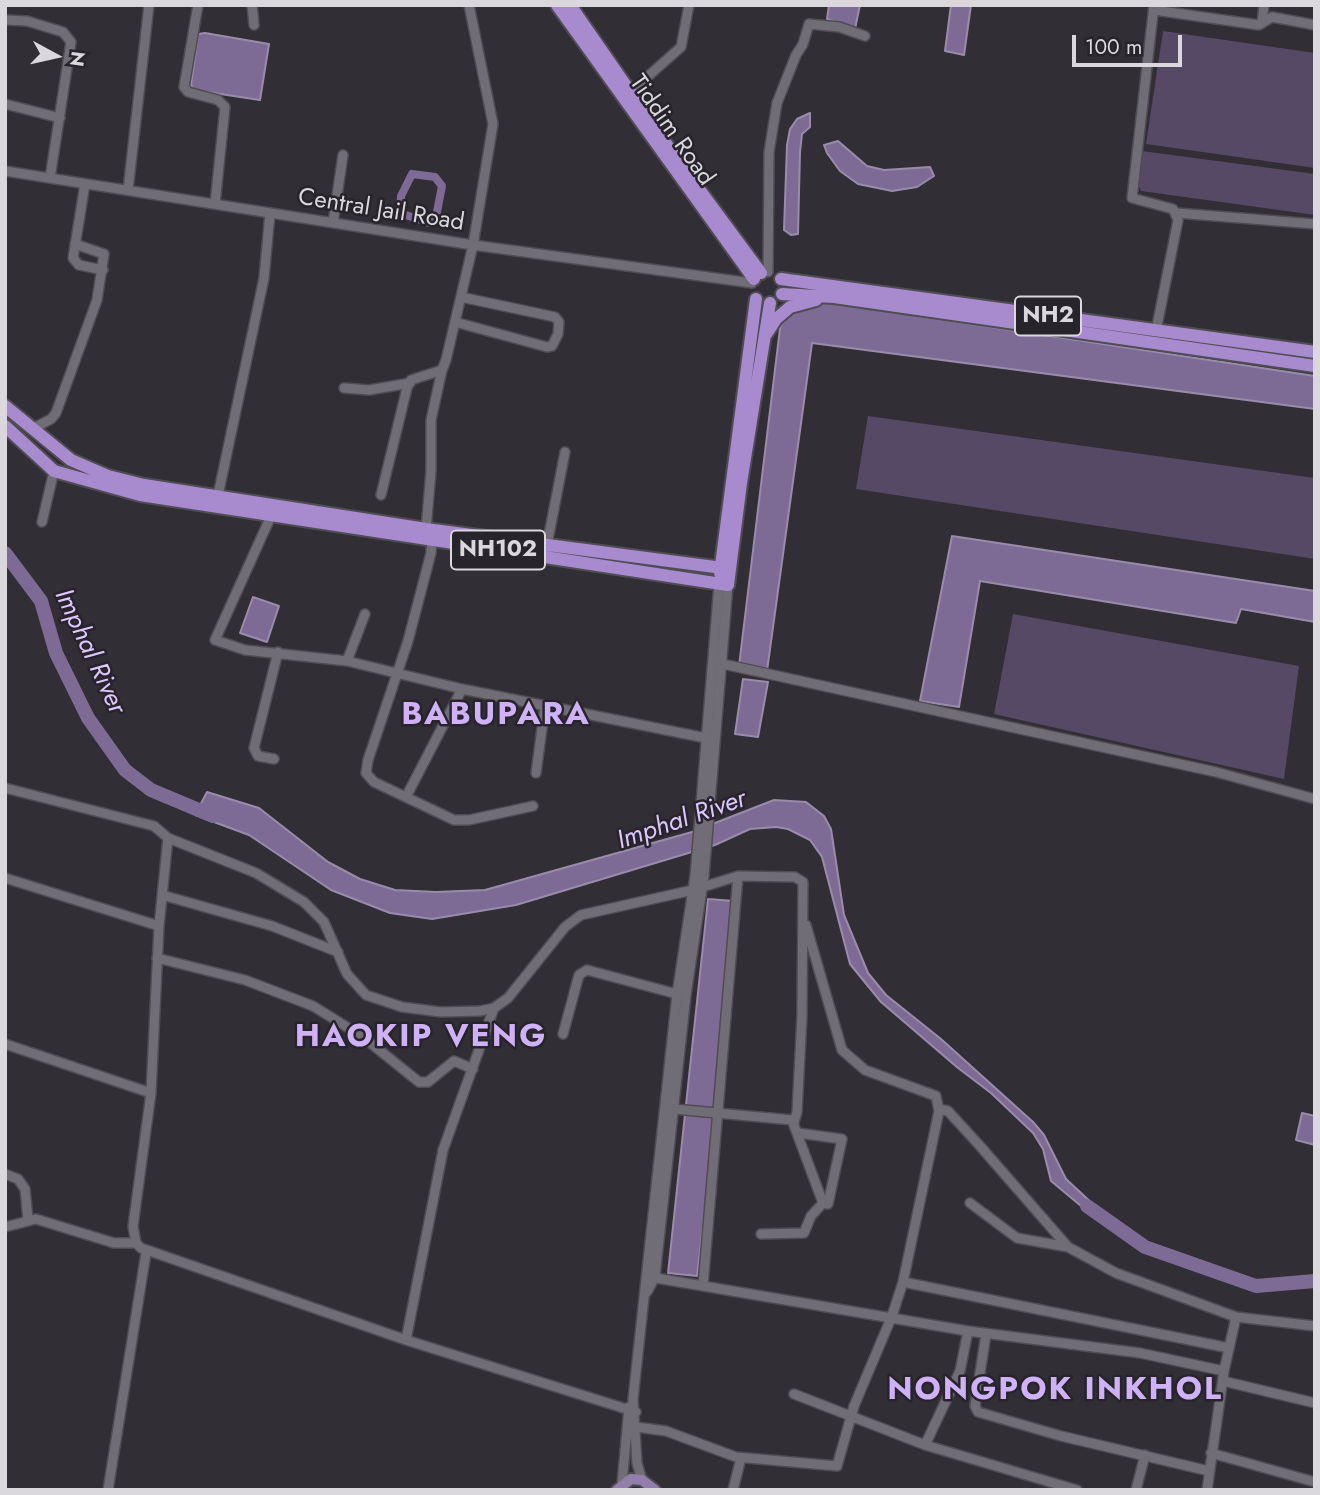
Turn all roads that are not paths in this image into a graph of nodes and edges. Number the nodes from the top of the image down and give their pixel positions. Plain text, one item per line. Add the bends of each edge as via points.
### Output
1 (149, 5) edge
2 (198, 5) edge
3 (253, 5) edge
4 (470, 5) edge
5 (557, 5) edge
6 (570, 5) edge
7 (689, 5) edge
8 (1264, 5) edge
9 (1154, 8) edge
10 (5, 20) edge
11 (1262, 23) junction
12 (254, 25) dead end
13 (1315, 25) edge
14 (865, 36) dead end
15 (629, 99) junction
16 (5, 104) edge
17 (60, 118) junction
18 (343, 155) dead end
19 (5, 171) edge
20 (50, 178) junction
21 (86, 184) junction
22 (128, 190) junction
23 (215, 204) junction
24 (270, 213) junction
25 (1177, 213) junction
26 (333, 223) junction
27 (1315, 224) edge
28 (75, 244) junction
29 (473, 245) junction
30 (103, 270) junction
31 (759, 277) junction
32 (781, 279) junction
33 (782, 294) junction
34 (461, 297) junction
35 (834, 297) junction
36 (756, 299) junction
37 (770, 303) junction
38 (455, 323) junction
39 (1156, 331) junction
40 (765, 337) junction
41 (1315, 352) edge
42 (1315, 366) edge
43 (442, 370) junction
44 (410, 383) junction
45 (344, 388) dead end
46 (5, 406) edge
47 (5, 426) edge
48 (34, 428) junction
49 (565, 452) dead end
50 (54, 471) junction
51 (381, 495) dead end
52 (217, 503) junction
53 (271, 516) junction
54 (42, 523) dead end
55 (429, 535) junction
56 (546, 551) junction
57 (619, 562) junction
58 (726, 568) junction
59 (724, 584) junction
60 (365, 614) dead end
61 (278, 652) junction
62 (347, 661) junction
63 (723, 664) junction
64 (396, 674) junction
65 (462, 689) junction
66 (545, 706) junction
67 (706, 738) junction
68 (274, 759) dead end
69 (536, 773) dead end
70 (5, 788) edge
71 (406, 797) junction
72 (1315, 799) edge
73 (533, 806) dead end
74 (168, 838) junction
75 (737, 876) junction
76 (5, 878) edge
77 (700, 879) junction
78 (693, 890) junction
79 (162, 895) junction
80 (803, 914) junction
81 (159, 926) junction
82 (338, 952) junction
83 (158, 958) junction
84 (677, 994) junction
85 (494, 1008) junction
86 (563, 1034) dead end
87 (5, 1044) edge
88 (473, 1069) junction
89 (151, 1093) junction
90 (674, 1109) junction
91 (939, 1111) junction
92 (719, 1113) junction
93 (794, 1122) junction
94 (798, 1133) junction
95 (5, 1174) edge
96 (823, 1203) junction
97 (970, 1203) dead end
98 (28, 1219) junction
99 (5, 1227) edge
100 (761, 1234) dead end
101 (136, 1243) junction
102 (1068, 1247) junction
103 (146, 1253) junction
104 (650, 1277) junction
105 (903, 1282) junction
106 (703, 1285) junction
107 (892, 1316) junction
108 (1236, 1317) junction
109 (1315, 1326) edge
110 (968, 1331) junction
111 (986, 1334) junction
112 (406, 1339) junction
113 (1229, 1348) junction
114 (1224, 1371) junction
115 (1223, 1381) junction
116 (793, 1394) dead end
117 (1315, 1403) edge
118 (632, 1411) junction
119 (850, 1417) junction
120 (636, 1427) junction
121 (925, 1445) junction
122 (1211, 1454) junction
123 (1145, 1455) junction
124 (741, 1458) junction
125 (1209, 1471) junction
126 (642, 1480) junction
127 (1315, 1482) edge
128 (620, 1487) edge
129 (108, 1490) edge
130 (654, 1490) edge
131 (733, 1490) edge
132 (1077, 1490) edge
133 (1136, 1490) edge
134 (1207, 1490) edge

1 - 22 street
2 - 23 street via 184,87 225,107
3 - 12 street
4 - 29 street via 493,124
5 - 15 highway, Tiddim Road / NH2
6 - 15 highway, NH2
7 - 15 street via 681,47
8 - 11 street
9 - 11 street
9 - 25 street via 1132,198
10 - 17 street via 27,21 70,38
11 - 13 street via 1272,18
14 - 31 street via 809,24 777,103
15 - 31 highway, NH2
16 - 17 street
17 - 20 street
18 - 26 street
19 - 20 street, Central Jail Road
20 - 21 street, Central Jail Road
21 - 22 street, Central Jail Road
21 - 28 street
22 - 23 street, Central Jail Road
23 - 24 street, Central Jail Road
24 - 26 street, Central Jail Road
24 - 52 street via 264,278
25 - 27 street
25 - 39 street
26 - 29 street, Central Jail Road
28 - 30 street via 102,251
28 - 30 street via 74,262
29 - 31 street, Central Jail Road
29 - 34 street
30 - 48 street via 91,318 56,413
31 - 32 highway, NH2
31 - 36 highway, NH2
32 - 33 highway
32 - 39 highway, NH2
33 - 35 highway, NH2
33 - 37 highway
34 - 38 street
34 - 38 street via 555,317 558,334 547,347
35 - 40 highway via 790,307
35 - 42 highway, NH2
36 - 37 highway
36 - 58 highway
37 - 40 highway
38 - 43 street
39 - 41 highway, NH2
40 - 58 highway
43 - 44 street
43 - 55 street via 430,420
44 - 45 street via 369,390
44 - 51 street
46 - 48 highway, NH102
47 - 50 highway, NH102
48 - 52 highway, NH102 via 59,453 93,471
49 - 56 street
50 - 52 highway, NH102 via 140,495
50 - 54 street
52 - 53 highway, NH102
52 - 55 highway, NH102
53 - 55 highway, NH102
53 - 61 street via 215,640 245,650
55 - 56 highway, NH102
55 - 64 street via 426,575
56 - 57 highway, NH102
57 - 58 highway, NH102
57 - 59 highway, NH102
58 - 59 highway
59 - 63 street
59 - 67 street
60 - 62 street
61 - 62 street
61 - 68 street via 254,748 258,756
62 - 64 street
63 - 72 street via 1216,772
63 - 77 street
64 - 65 street
64 - 71 street via 366,773 374,782
65 - 66 street
65 - 71 street
66 - 67 street
66 - 69 street
67 - 77 street via 699,798
70 - 74 street via 154,826
71 - 73 street via 460,820
74 - 79 street
74 - 82 street via 257,873 304,902 324,922
75 - 77 street
75 - 80 street via 800,878
75 - 92 street
76 - 81 street
77 - 78 street
77 - 90 street
78 - 84 street
78 - 85 street via 573,920 508,998
79 - 81 street
79 - 82 street via 272,926
80 - 91 street via 842,1050 865,1070 936,1096
80 - 93 street
81 - 83 street
82 - 85 street via 352,982 374,999 461,1014
83 - 88 street via 244,980 313,1006 363,1037 419,1082 428,1082 454,1061
83 - 89 street
84 - 86 street via 587,970 579,975
84 - 104 street
85 - 88 street
87 - 89 street
88 - 112 street via 443,1150
89 - 101 street via 133,1226
90 - 92 street
90 - 104 street
91 - 102 street via 948,1111
91 - 105 street
92 - 93 street
92 - 106 street
93 - 94 street
94 - 96 street
94 - 96 street via 842,1139 831,1201
95 - 98 street via 18,1179 25,1189
96 - 100 street via 804,1233
97 - 102 street via 1017,1238
98 - 99 street
98 - 101 street via 45,1220 114,1243
101 - 103 street
102 - 108 street via 1116,1273
103 - 112 street
103 - 129 street
104 - 106 street
104 - 118 street
105 - 107 street
105 - 113 street
106 - 107 street
107 - 110 street
107 - 119 street
108 - 109 street
108 - 113 street
110 - 111 street
110 - 121 street via 960,1371
111 - 114 street via 1058,1340
111 - 123 street via 975,1406 978,1412
112 - 118 street
113 - 114 street
114 - 115 street
115 - 117 street
115 - 122 street
116 - 119 street
118 - 120 street
118 - 128 street
119 - 121 street
119 - 124 street via 837,1466
120 - 124 street via 666,1431
120 - 126 street
121 - 132 street
122 - 125 street
122 - 127 street
123 - 125 street
123 - 133 street
124 - 131 street
125 - 134 street
126 - 128 main road
126 - 130 main road

